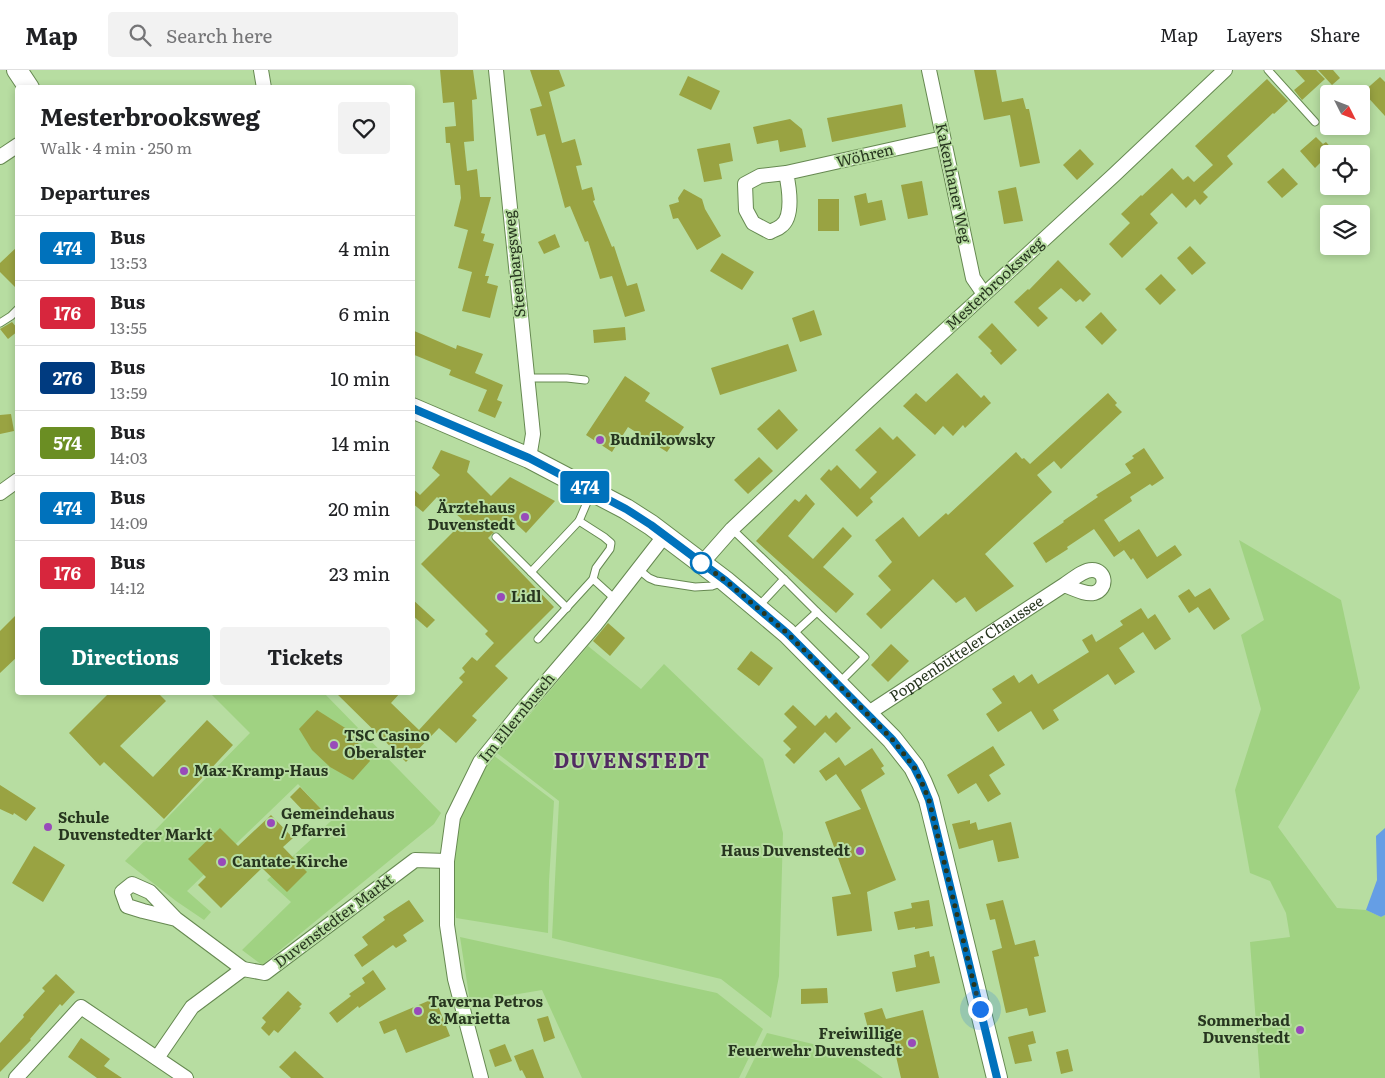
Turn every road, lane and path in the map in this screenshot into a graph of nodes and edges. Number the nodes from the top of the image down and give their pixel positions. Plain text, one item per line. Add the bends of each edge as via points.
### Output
1 (17, 70) edge
2 (261, 70) edge
3 (496, 70) edge
4 (929, 70) edge
5 (1225, 70) edge
6 (1268, 70) edge
7 (27, 85) edge
8 (264, 85) edge
9 (1315, 122) dead end
10 (943, 138) junction
11 (15, 147) edge
12 (0, 157) edge
13 (786, 173) dead end
14 (984, 294) junction
15 (15, 312) edge
16 (0, 323) edge
17 (527, 378) junction
18 (585, 380) dead end
19 (415, 409) edge
20 (529, 458) junction
21 (15, 482) edge
22 (592, 491) junction
23 (0, 493) edge
24 (579, 521) junction
25 (732, 529) junction
26 (665, 535) junction
27 (496, 537) dead end
28 (702, 563) junction
29 (638, 569) junction
30 (531, 572) junction
31 (593, 579) junction
32 (784, 579) junction
33 (726, 581) junction
34 (1064, 584) dead end
35 (615, 599) junction
36 (567, 608) junction
37 (757, 608) junction
38 (818, 612) junction
39 (790, 636) junction
40 (538, 639) dead end
41 (838, 684) junction
42 (867, 714) junction
43 (447, 861) junction
44 (176, 919) dead end
45 (243, 969) junction
46 (157, 1058) junction
47 (16, 1078) edge
48 (186, 1078) edge
49 (481, 1078) edge
50 (997, 1078) edge

1 - 7 main road
2 - 8 street
3 - 17 street, Steenbargsweg
4 - 10 street, Kakenhaner Weg
5 - 14 street, Mesterbrooksweg
6 - 9 lane
10 - 13 street, Wöhren
10 - 14 street, Kakenhaner Weg via 973,278
11 - 12 street
14 - 25 street, Mesterbrooksweg
15 - 16 lane
17 - 18 lane
17 - 20 street, Steenbargsweg via 533,434
19 - 20 main road
20 - 22 main road
21 - 23 street
22 - 24 lane
22 - 26 main road
24 - 30 lane
24 - 31 lane via 611,543
25 - 28 street, Mesterbrooksweg
25 - 32 lane
26 - 28 main road
26 - 29 street, Im Ellernbusch
27 - 30 lane
28 - 33 main road
29 - 33 lane via 649,578 695,587
29 - 35 street, Im Ellernbusch
30 - 36 lane
31 - 35 lane
31 - 36 lane
32 - 37 lane
32 - 38 lane
33 - 37 main road
34 - 42 street, Poppenbütteler Chaussee
35 - 43 street, Im Ellernbusch via 480,762 453,817
36 - 40 lane
37 - 39 main road
38 - 39 lane
38 - 41 lane via 865,657
39 - 41 main road
41 - 42 main road
42 - 50 main road via 908,760 929,800
43 - 45 street, Duvenstedter Markt via 416,860 265,973
43 - 49 street, Im Ellernbusch via 447,925 455,979
44 - 45 street
45 - 46 street via 192,1007
46 - 47 street via 81,1007
46 - 48 street

